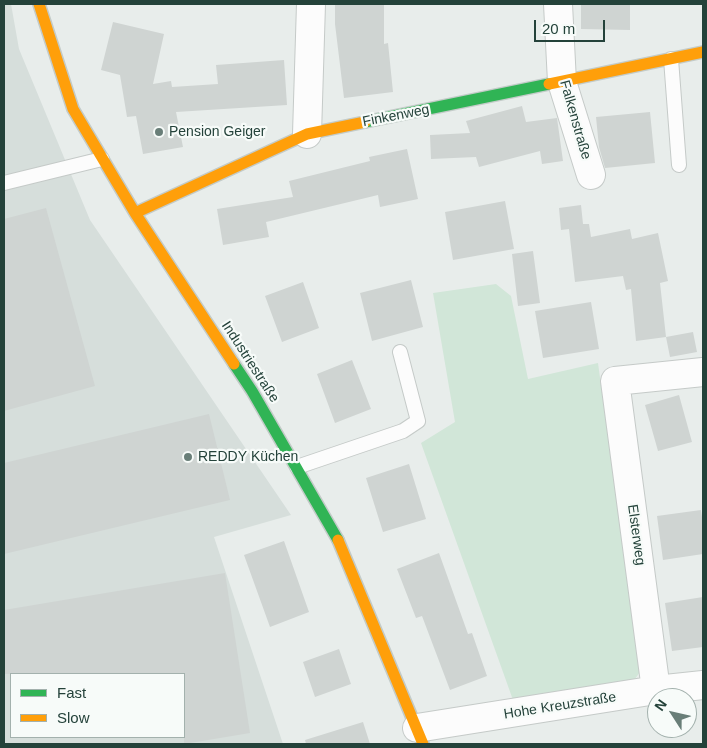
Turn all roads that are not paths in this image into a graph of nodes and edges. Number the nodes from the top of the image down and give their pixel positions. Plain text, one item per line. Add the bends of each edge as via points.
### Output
1 (39, 4) edge
2 (311, 4) edge
3 (558, 4) edge
4 (703, 52) edge
5 (671, 59) junction
6 (562, 82) junction
7 (307, 134) junction
8 (102, 159) junction
9 (679, 165) dead end
10 (590, 175) dead end
11 (4, 183) edge
12 (135, 213) junction
13 (400, 352) dead end
14 (703, 372) edge
15 (297, 468) junction
16 (703, 685) edge
17 (656, 688) edge
18 (675, 688) edge
19 (647, 692) edge
20 (420, 736) edge

1 - 8 street, Industriestraße via 73,109
2 - 7 street
3 - 6 street, Falkenstraße
4 - 5 street, Finkenweg
5 - 6 street, Finkenweg
5 - 9 lane
6 - 7 street, Finkenweg
6 - 10 street, Falkenstraße
7 - 12 street, Finkenweg
8 - 11 lane
8 - 12 street, Industriestraße
12 - 15 street, Industriestraße via 252,391
13 - 15 lane via 418,421 403,431
14 - 17 street, Elsterweg via 615,381
15 - 20 street, Industriestraße via 335,533
16 - 18 street, Hohe Kreuzstraße
19 - 20 street, Hohe Kreuzstraße

